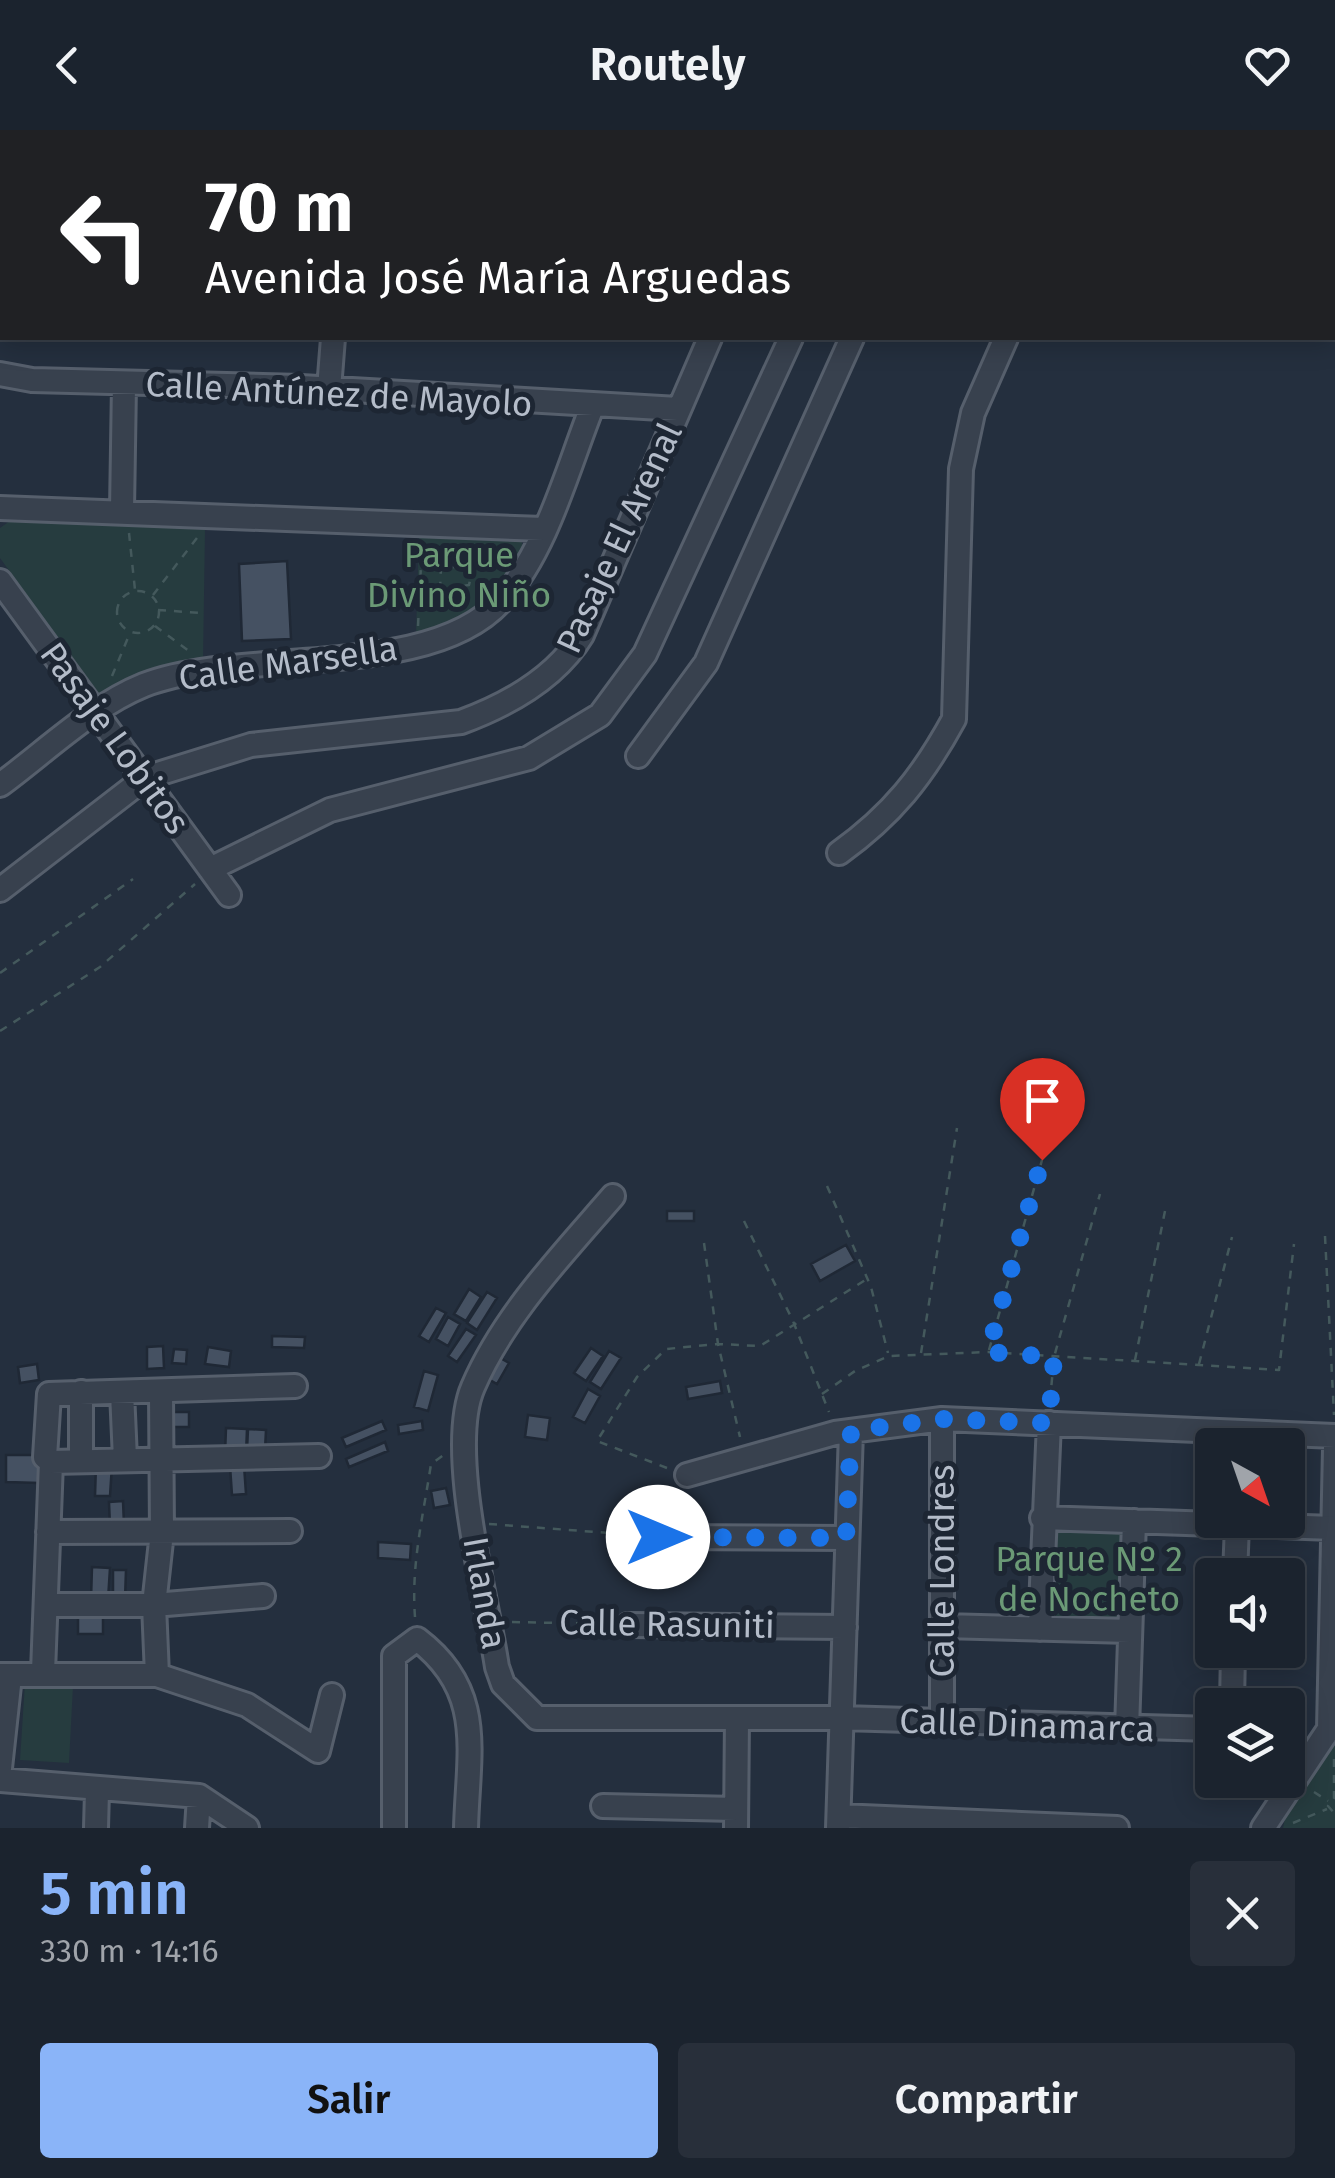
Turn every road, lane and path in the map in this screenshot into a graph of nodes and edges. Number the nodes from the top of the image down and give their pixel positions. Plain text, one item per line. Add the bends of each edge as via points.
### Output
1 (333, 340) edge
2 (709, 340) edge
3 (790, 340) edge
4 (851, 340) edge
5 (1005, 340) edge
6 (0, 374) edge
7 (124, 384) junction
8 (328, 389) junction
9 (592, 407) junction
10 (678, 410) junction
11 (2, 510) edge
12 (216, 516) junction
13 (125, 518) junction
14 (543, 529) junction
15 (422, 538) dead end
16 (500, 543) dead end
17 (473, 566) junction
18 (0, 581) edge
19 (469, 585) junction
20 (440, 589) junction
21 (135, 591) junction
22 (475, 593) dead end
23 (152, 596) junction
24 (158, 610) junction
25 (419, 610) junction
26 (201, 614) dead end
27 (154, 625) junction
28 (130, 631) junction
29 (418, 633) dead end
30 (200, 660) dead end
31 (110, 680) dead end
32 (99, 712) junction
33 (638, 756) dead end
34 (146, 778) junction
35 (0, 785) edge
36 (839, 853) dead end
37 (210, 869) junction
38 (133, 879) dead end
39 (0, 890) edge
40 (229, 896) dead end
41 (0, 973) edge
42 (0, 1031) edge
43 (958, 1128) dead end
44 (1042, 1160) dead end
45 (827, 1186) dead end
46 (1100, 1194) dead end
47 (613, 1196) dead end
48 (1165, 1212) dead end
49 (744, 1220) dead end
50 (1232, 1236) dead end
51 (1325, 1236) dead end
52 (704, 1243) dead end
53 (1294, 1244) dead end
54 (867, 1278) junction
55 (793, 1322) junction
56 (718, 1344) junction
57 (988, 1352) junction
58 (921, 1354) junction
59 (888, 1356) junction
60 (1054, 1357) junction
61 (1135, 1362) junction
62 (1198, 1366) junction
63 (295, 1386) dead end
64 (80, 1392) junction
65 (122, 1392) junction
66 (161, 1393) junction
67 (942, 1419) junction
68 (1049, 1423) junction
69 (851, 1431) junction
70 (1335, 1433) edge
71 (464, 1441) junction
72 (1335, 1448) edge
73 (319, 1456) dead end
74 (748, 1456) junction
75 (125, 1459) junction
76 (160, 1460) junction
77 (81, 1461) junction
78 (51, 1462) junction
79 (1335, 1472) edge
80 (687, 1476) joint
81 (1042, 1518) junction
82 (1134, 1521) junction
83 (472, 1523) junction
84 (1195, 1523) edge
85 (1305, 1527) edge
86 (1332, 1528) junction
87 (48, 1532) junction
88 (162, 1532) junction
89 (290, 1532) dead end
90 (658, 1537) joint
91 (846, 1538) junction
92 (263, 1596) dead end
93 (46, 1605) junction
94 (154, 1605) junction
95 (490, 1621) junction
96 (628, 1624) joint
97 (944, 1626) junction
98 (844, 1627) junction
99 (1040, 1628) junction
100 (1130, 1631) junction
101 (416, 1639) junction
102 (44, 1672) junction
103 (5, 1675) edge
104 (158, 1675) junction
105 (332, 1696) dead end
106 (738, 1718) junction
107 (842, 1718) junction
108 (942, 1722) junction
109 (1127, 1729) junction
110 (1195, 1729) edge
111 (1333, 1737) edge
112 (1305, 1766) edge
113 (0, 1768) edge
114 (0, 1780) edge
115 (1305, 1781) edge
116 (97, 1791) junction
117 (200, 1796) junction
118 (1282, 1798) edge
119 (1335, 1798) edge
120 (1329, 1802) junction
121 (604, 1806) dead end
122 (1328, 1809) junction
123 (1335, 1814) edge
124 (736, 1819) edge
125 (838, 1822) edge
126 (1284, 1827) edge
127 (96, 1828) edge
128 (197, 1828) edge
129 (247, 1828) edge
130 (394, 1828) edge
131 (466, 1828) edge
132 (1117, 1828) edge
133 (1263, 1828) edge

1 - 8 street
2 - 10 street, Pasaje El Arenal
3 - 37 street via 645,654 600,714 529,758 330,810
4 - 33 street via 706,663
5 - 36 street via 973,413 960,469 954,719 884,821
6 - 7 street, Calle Antúnez de Mayolo
7 - 8 street, Calle Antúnez de Mayolo
7 - 13 street
8 - 9 street, Calle Antúnez de Mayolo
9 - 10 street, Calle Antúnez de Mayolo
9 - 14 street, Calle Marsella
10 - 34 street, Pasaje El Arenal via 582,636 560,667 461,722 252,744
11 - 13 street
12 - 13 street
12 - 14 street
12 - 23 path
13 - 21 path
14 - 32 street, Calle Marsella via 502,600 482,620 436,640 195,671 142,686
15 - 25 path
16 - 17 path
17 - 19 path
17 - 20 path via 441,568
18 - 32 street, Pasaje Lobitos
19 - 20 path
19 - 22 path
20 - 25 path
21 - 23 path
21 - 28 path via 118,610
23 - 24 path
24 - 26 path
24 - 27 path
25 - 29 path
27 - 28 path
27 - 30 path
28 - 31 path
32 - 34 street, Pasaje Lobitos
32 - 35 street, Calle Marsella
34 - 37 street, Pasaje Lobitos
34 - 39 street, Pasaje El Arenal
37 - 40 street, Pasaje Lobitos
37 - 42 path via 148,930
38 - 41 path
43 - 58 path
44 - 57 path
45 - 54 path
46 - 60 path
47 - 71 street, Irlanda via 533,1289 482,1372 472,1389
48 - 61 path
49 - 55 path
50 - 62 path
51 - 70 path
52 - 56 path
53 - 62 path via 1279,1370
54 - 55 path
54 - 59 path
55 - 56 path via 760,1346
55 - 59 path via 822,1394
56 - 74 path via 734,1424
56 - 80 path via 666,1349 637,1377 597,1441
57 - 58 path
57 - 60 path
58 - 59 path
60 - 61 path
60 - 68 path
61 - 62 path
63 - 66 street
64 - 65 street
64 - 77 street
64 - 78 street via 50,1394 43,1441
65 - 66 street
65 - 75 street
66 - 76 street
67 - 68 street
67 - 69 street
67 - 97 street, Calle Londres
68 - 70 street
68 - 81 street
69 - 74 street
69 - 91 street
71 - 83 street, Irlanda
71 - 101 path via 431,1464 412,1572
72 - 79 street
73 - 76 street
74 - 80 street
75 - 76 street
75 - 77 street
76 - 88 street
77 - 78 street
78 - 87 street
79 - 86 street
81 - 82 street
81 - 99 street
82 - 84 street
82 - 100 street
83 - 90 path
83 - 95 street, Irlanda
85 - 86 street
86 - 111 street
87 - 88 street
87 - 93 street
88 - 89 street
88 - 94 street
90 - 91 street
91 - 98 street
92 - 94 street
93 - 94 street
93 - 102 street
94 - 104 street
95 - 96 path, Calle Rasuniti
95 - 106 street, Irlanda via 503,1684 537,1718
96 - 98 street, Calle Rasuniti
97 - 99 street
97 - 108 street, Calle Londres
98 - 107 street
99 - 100 street
100 - 109 street
101 - 130 street via 394,1656
101 - 131 street via 456,1676 465,1699
102 - 103 street
102 - 104 street
103 - 113 street
104 - 105 street via 247,1705 318,1750
106 - 107 street, Irlanda
106 - 124 street
107 - 108 street, Calle Dinamarca
107 - 125 street
108 - 109 street, Calle Dinamarca
109 - 110 street, Calle Dinamarca
111 - 112 street
111 - 119 path
114 - 116 street
115 - 120 path
116 - 117 street
116 - 127 street
117 - 128 street
117 - 129 street
118 - 133 street
119 - 120 path
120 - 122 path
121 - 124 street
122 - 123 path
122 - 126 path
125 - 132 street

